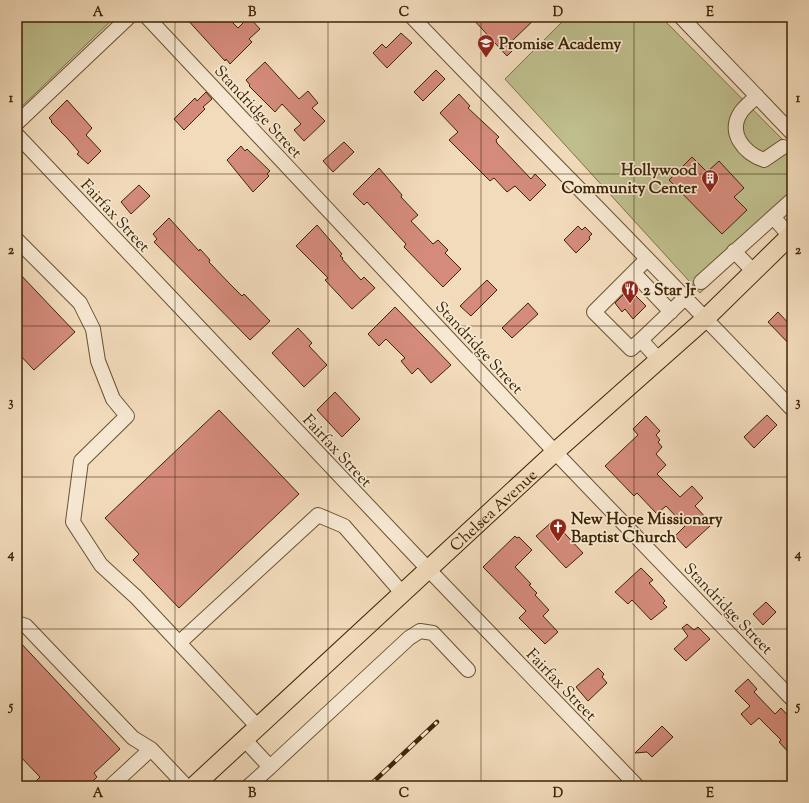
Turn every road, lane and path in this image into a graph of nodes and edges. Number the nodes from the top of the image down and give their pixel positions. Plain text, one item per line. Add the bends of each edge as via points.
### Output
1 (129, 17) edge
2 (147, 17) edge
3 (681, 17) edge
4 (415, 18) edge
5 (757, 96) junction
6 (17, 123) edge
7 (792, 133) edge
8 (17, 135) edge
9 (783, 147) dead end
10 (792, 200) edge
11 (774, 218) junction
12 (791, 235) edge
13 (17, 240) edge
14 (734, 251) junction
15 (647, 259) junction
16 (754, 272) junction
17 (634, 273) junction
18 (701, 282) dead end
19 (686, 297) junction
20 (671, 312) junction
21 (706, 318) junction
22 (641, 340) junction
23 (659, 360) junction
24 (792, 409) edge
25 (555, 452) junction
26 (429, 570) junction
27 (403, 594) junction
28 (17, 623) edge
29 (179, 643) junction
30 (468, 670) dead end
31 (792, 698) edge
32 (258, 727) junction
33 (245, 740) junction
34 (151, 749) junction
35 (270, 766) junction
36 (111, 786) edge
37 (186, 786) edge
38 (194, 786) edge
39 (248, 786) edge
40 (637, 786) edge

1 - 6 street
2 - 25 street, Standridge Street
3 - 5 street
4 - 15 street via 484,94
5 - 7 street
5 - 9 street via 738,118 735,133 741,145 755,157 764,160
8 - 26 street, Fairfax Street
10 - 11 street
11 - 12 street
11 - 14 street
12 - 16 main road, Chelsea Avenue
13 - 29 street via 80,304 93,329 98,361 113,399 127,416 82,462 73,522 101,565 136,596
14 - 16 street
14 - 18 street
15 - 17 street
15 - 19 street
16 - 21 main road, Chelsea Avenue
17 - 20 street
17 - 22 street via 594,312 631,349
19 - 20 street
19 - 21 street
20 - 22 street
21 - 23 main road, Chelsea Avenue
21 - 24 street
22 - 23 street
23 - 25 main road, Chelsea Avenue
25 - 26 main road, Chelsea Avenue
25 - 31 street, Standridge Street
26 - 27 main road, Chelsea Avenue
26 - 40 street, Fairfax Street
27 - 29 street via 344,526 318,515
27 - 32 main road, Chelsea Avenue
28 - 34 street via 26,626 133,738
29 - 32 street
30 - 35 street via 433,633 420,631 409,638
32 - 33 main road, Chelsea Avenue
33 - 35 street
33 - 38 main road, Chelsea Avenue
34 - 36 street
34 - 37 street
35 - 39 street

